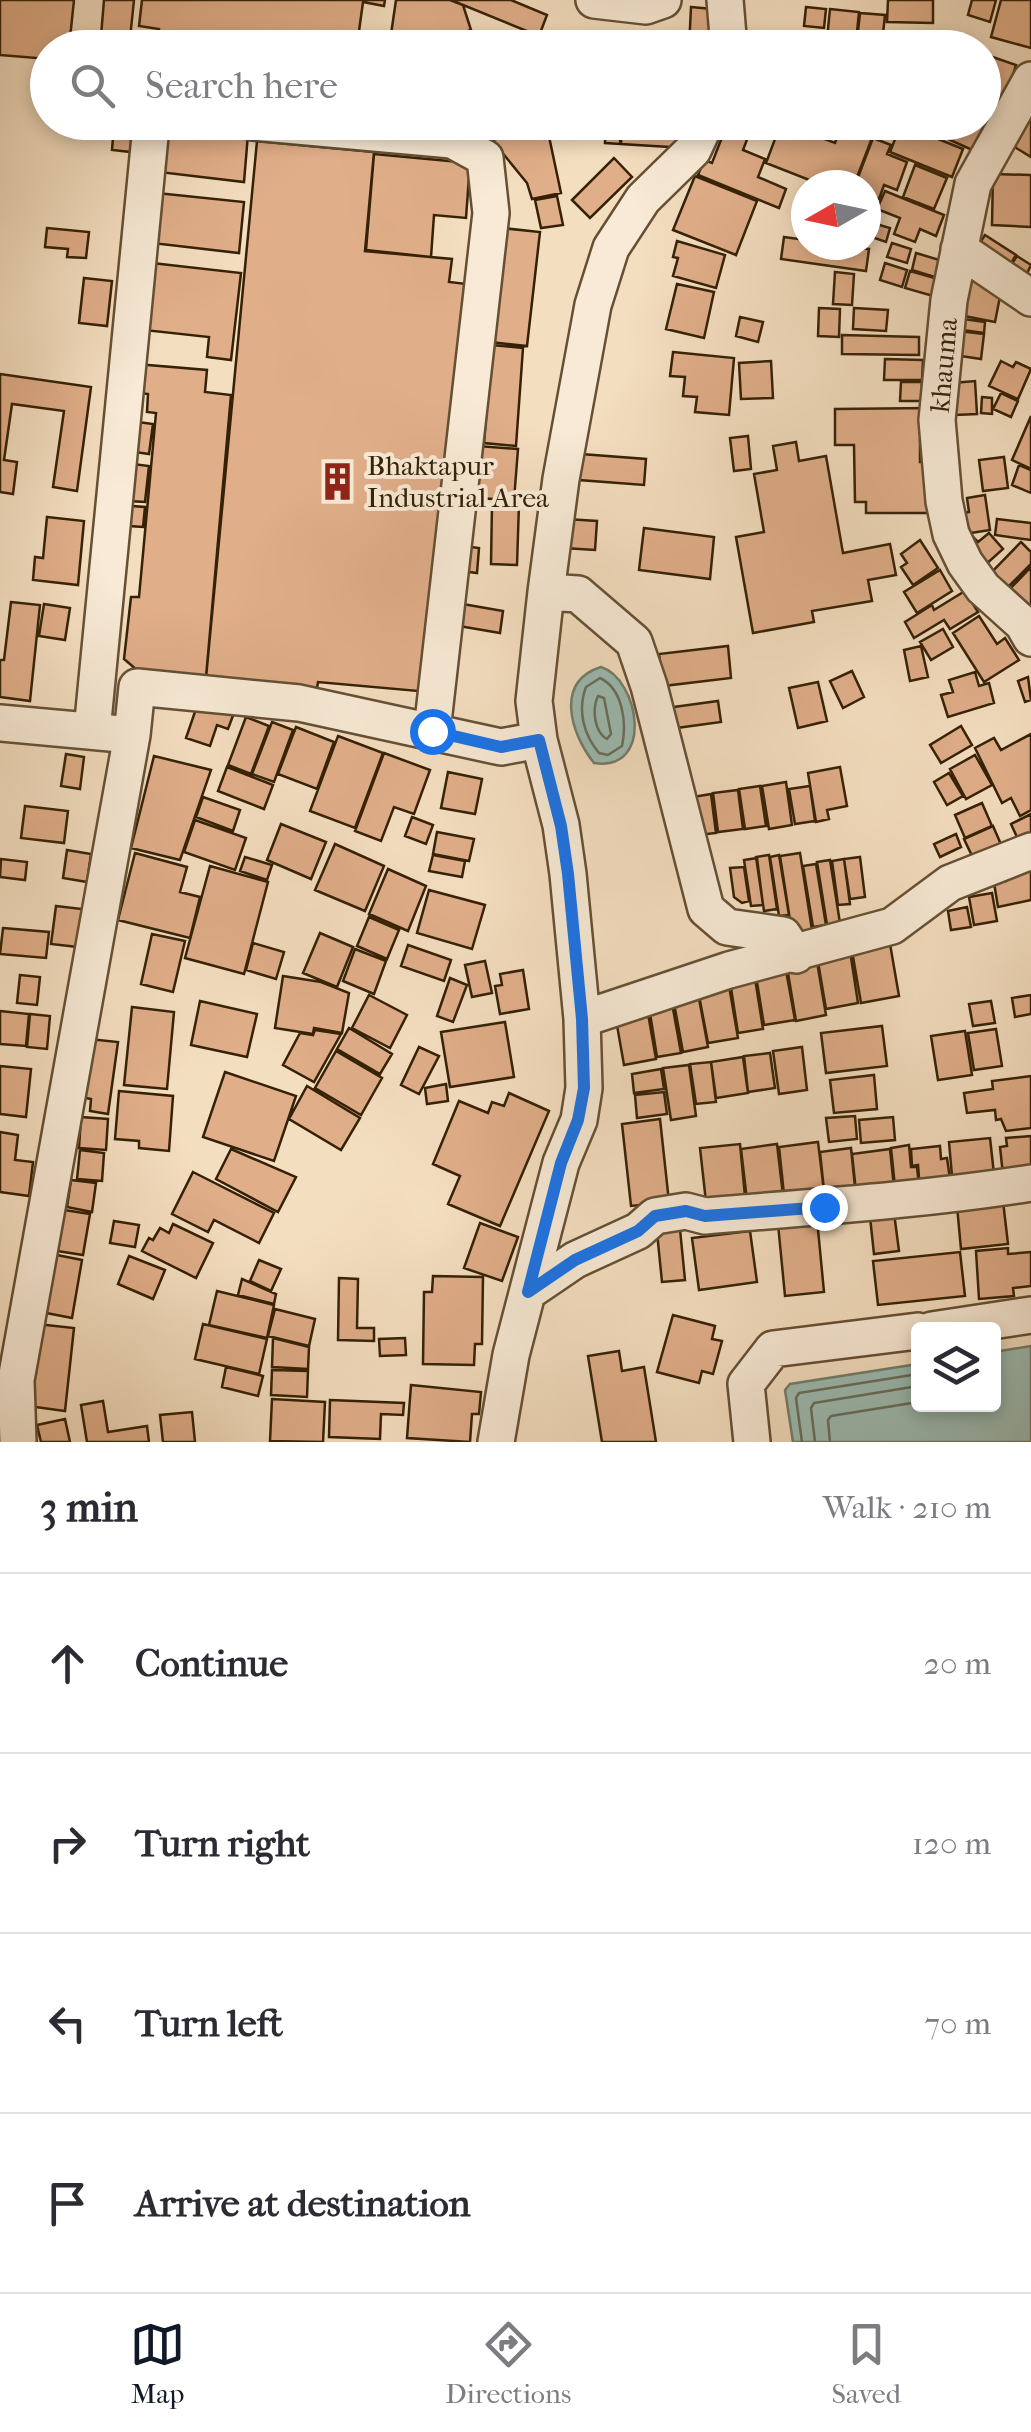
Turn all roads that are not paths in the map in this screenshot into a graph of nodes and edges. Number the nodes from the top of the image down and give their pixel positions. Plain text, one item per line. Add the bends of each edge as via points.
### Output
1 (594, 0) edge
2 (663, 0) edge
3 (725, 0) edge
4 (728, 30) edge
5 (1031, 80) edge
6 (1001, 134) edge
7 (150, 140) edge
8 (452, 140) edge
9 (697, 140) edge
10 (998, 140) edge
11 (959, 249) junction
12 (1031, 298) edge
13 (546, 592) junction
14 (1031, 638) edge
15 (0, 723) edge
16 (92, 731) junction
17 (432, 731) junction
18 (132, 735) junction
19 (539, 740) junction
20 (1031, 850) edge
21 (796, 955) junction
22 (582, 1019) junction
23 (1031, 1183) edge
24 (528, 1292) junction
25 (1031, 1315) edge
26 (985, 1322) edge
27 (911, 1332) edge
28 (18, 1442) edge
29 (496, 1442) edge
30 (752, 1442) edge

1 - 2 street via 646,6
3 - 4 street
5 - 6 street, khauma
7 - 16 street
8 - 17 street via 485,158 491,213
9 - 13 street via 642,199 611,248 593,306
10 - 11 street, khauma via 973,184
11 - 12 street
11 - 14 street, khauma via 941,359 944,502 965,563
13 - 19 street via 534,701
13 - 21 street via 578,594 634,642 706,909 727,927 783,935
15 - 16 street
16 - 18 street
17 - 18 street via 298,703 136,687
17 - 19 street via 501,747
18 - 28 street via 16,1380
19 - 22 street via 561,826
20 - 21 street via 950,883 892,926
21 - 22 street
22 - 24 street via 578,1120
23 - 24 street via 824,1207 655,1216
24 - 29 street
25 - 26 street
27 - 30 street via 773,1349 746,1384

